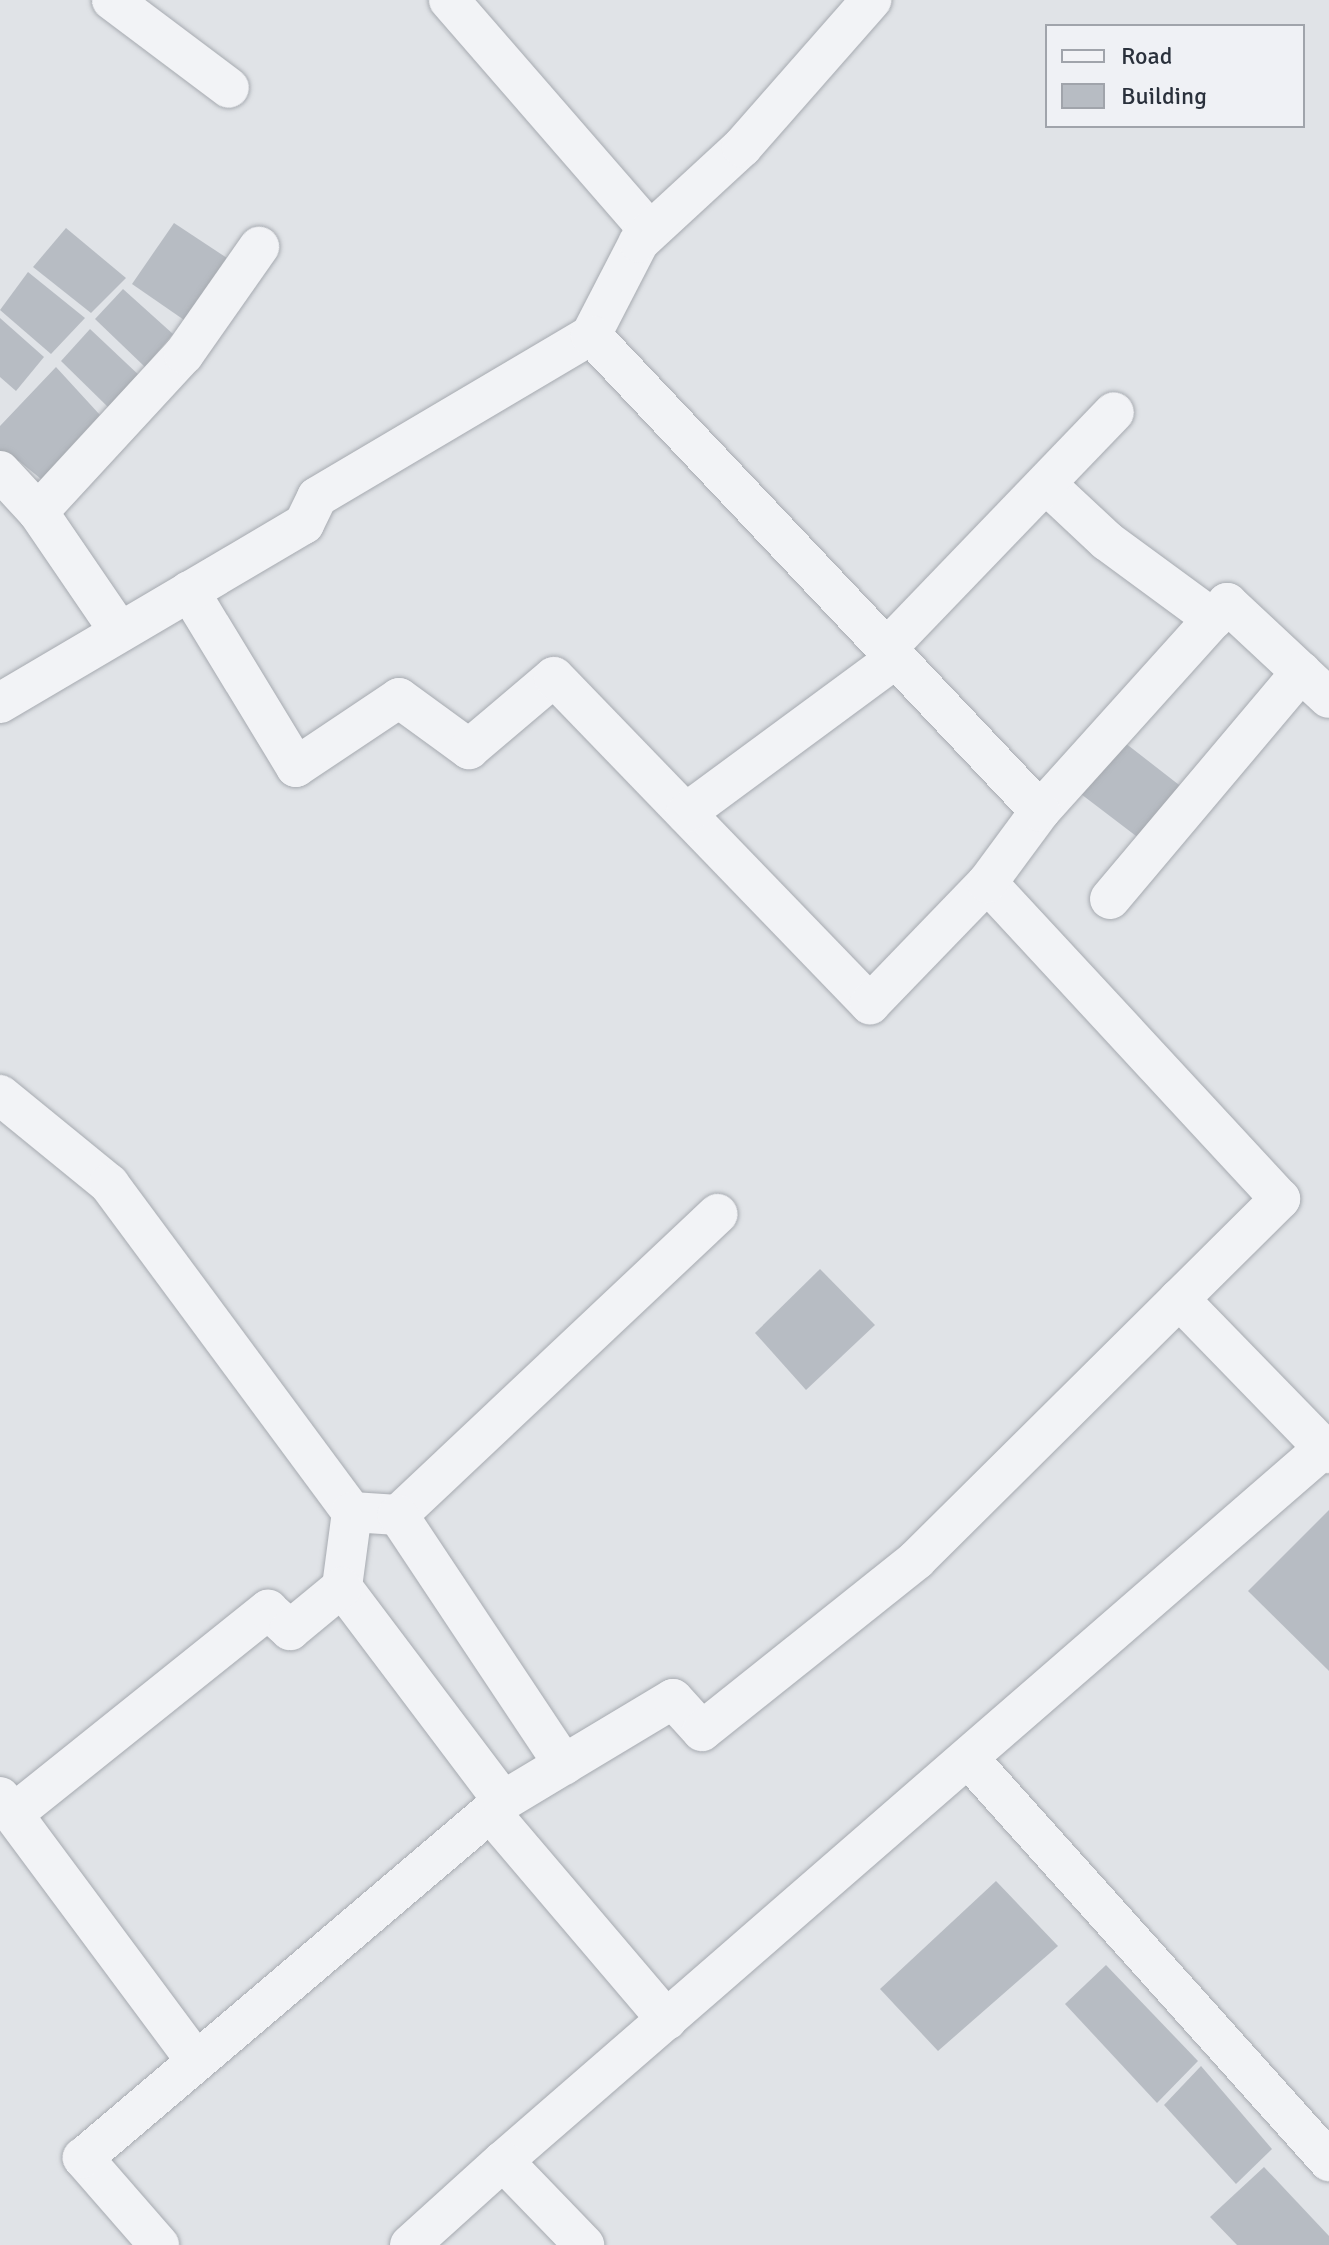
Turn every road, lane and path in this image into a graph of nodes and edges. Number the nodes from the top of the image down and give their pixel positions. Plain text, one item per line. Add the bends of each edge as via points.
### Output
1 (112, 0) edge
2 (449, 0) edge
3 (871, 0) edge
4 (229, 88) dead end
5 (650, 231) junction
6 (259, 247) dead end
7 (591, 335) junction
8 (1114, 412) dead end
9 (0, 471) edge
10 (1046, 484) junction
11 (38, 512) junction
12 (189, 591) junction
13 (1213, 619) junction
14 (120, 632) junction
15 (891, 653) junction
16 (1315, 685) edge
17 (0, 703) edge
18 (1040, 811) junction
19 (686, 813) junction
20 (987, 883) junction
21 (1110, 899) dead end
22 (0, 1095) edge
23 (717, 1214) dead end
24 (1179, 1299) junction
25 (1326, 1450) edge
26 (352, 1512) junction
27 (398, 1515) junction
28 (342, 1587) junction
29 (969, 1759) junction
30 (564, 1765) junction
31 (6, 1805) edge
32 (496, 1807) junction
33 (667, 2020) junction
34 (196, 2061) junction
35 (503, 2161) junction
36 (1329, 2161) edge
37 (159, 2245) edge
38 (410, 2245) edge
39 (584, 2245) edge

1 - 4 street
2 - 5 street
3 - 5 street via 742,147
5 - 7 street via 639,242
6 - 11 street via 184,354
7 - 12 street via 317,497 304,524
7 - 15 street
8 - 10 street
9 - 11 street
10 - 13 street via 1107,541
10 - 15 street
11 - 14 street
12 - 14 street
12 - 19 street via 296,767 399,698 469,749 554,677
13 - 16 street via 1227,603
13 - 18 street
14 - 17 street
15 - 18 street
15 - 19 street
16 - 21 street
18 - 20 street
19 - 20 street via 870,1004
20 - 24 street via 1280,1199
22 - 26 street via 109,1184
23 - 27 street
24 - 25 street
24 - 30 street via 916,1560 702,1731 673,1699
25 - 29 street
26 - 27 street
26 - 28 street
27 - 30 street
28 - 31 street via 290,1630 268,1610
28 - 32 street
29 - 33 street
29 - 36 street
30 - 32 street
31 - 34 street
32 - 33 street
32 - 34 street
33 - 35 street
34 - 37 street via 83,2158
35 - 38 street
35 - 39 street

